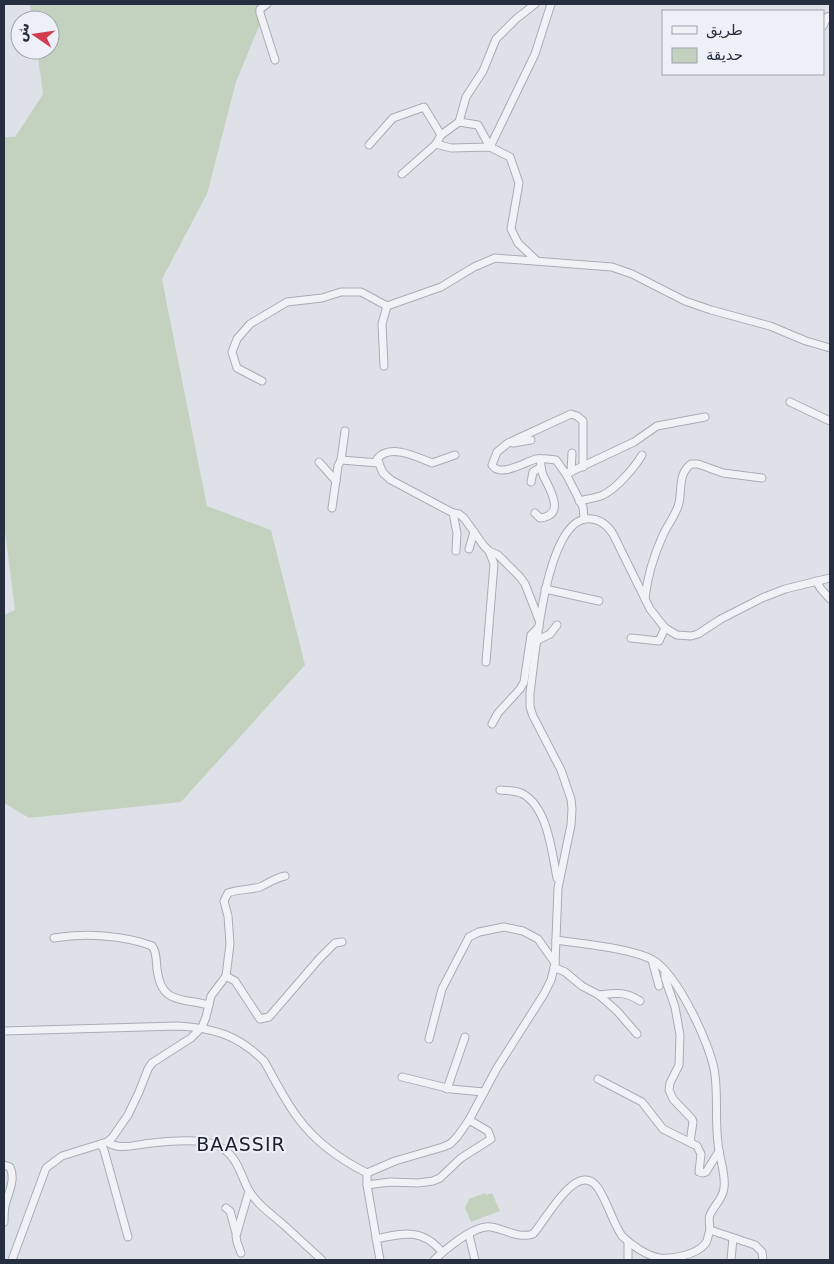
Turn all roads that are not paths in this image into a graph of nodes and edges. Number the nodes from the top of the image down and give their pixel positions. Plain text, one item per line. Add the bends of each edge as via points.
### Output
1 (267, 4) edge
2 (535, 4) edge
3 (551, 4) edge
4 (275, 60) dead end
5 (459, 122) junction
6 (441, 135) junction
7 (370, 144) dead end
8 (436, 144) junction
9 (490, 147) junction
10 (402, 174) dead end
11 (536, 260) junction
12 (388, 306) junction
13 (830, 348) edge
14 (384, 366) dead end
15 (262, 380) dead end
16 (790, 402) dead end
17 (705, 417) dead end
18 (830, 421) edge
19 (345, 431) dead end
20 (531, 440) dead end
21 (508, 443) junction
22 (572, 453) dead end
23 (455, 455) dead end
24 (642, 455) dead end
25 (540, 459) junction
26 (341, 460) junction
27 (319, 462) dead end
28 (378, 463) junction
29 (541, 467) junction
30 (583, 467) junction
31 (568, 473) junction
32 (762, 478) dead end
33 (336, 481) junction
34 (531, 482) dead end
35 (580, 501) junction
36 (332, 508) dead end
37 (453, 513) junction
38 (535, 514) dead end
39 (584, 518) junction
40 (474, 532) junction
41 (469, 549) dead end
42 (456, 551) dead end
43 (489, 551) junction
44 (830, 578) edge
45 (816, 581) junction
46 (545, 589) junction
47 (645, 599) junction
48 (830, 599) edge
49 (599, 601) dead end
50 (540, 625) junction
51 (557, 626) dead end
52 (665, 628) junction
53 (631, 638) dead end
54 (538, 640) junction
55 (486, 662) dead end
56 (492, 724) dead end
57 (500, 790) dead end
58 (285, 876) dead end
59 (558, 883) junction
60 (54, 938) dead end
61 (556, 940) junction
62 (342, 942) dead end
63 (652, 960) junction
64 (554, 965) junction
65 (665, 970) junction
66 (226, 976) junction
67 (659, 986) dead end
68 (599, 995) junction
69 (640, 1001) dead end
70 (209, 1006) junction
71 (202, 1027) junction
72 (4, 1031) edge
73 (637, 1034) dead end
74 (465, 1037) dead end
75 (429, 1039) dead end
76 (402, 1077) dead end
77 (598, 1079) dead end
78 (447, 1088) junction
79 (484, 1092) junction
80 (469, 1120) junction
81 (690, 1142) junction
82 (104, 1143) junction
83 (719, 1150) junction
84 (4, 1165) edge
85 (368, 1173) junction
86 (367, 1185) junction
87 (250, 1191) junction
88 (226, 1208) dead end
89 (4, 1222) edge
90 (710, 1230) junction
91 (469, 1235) junction
92 (128, 1236) dead end
93 (236, 1236) junction
94 (376, 1238) junction
95 (733, 1238) junction
96 (628, 1242) junction
97 (442, 1252) junction
98 (241, 1253) dead end
99 (12, 1260) edge
100 (322, 1260) edge
101 (380, 1260) edge
102 (434, 1260) edge
103 (475, 1260) edge
104 (628, 1260) edge
105 (731, 1260) edge
106 (763, 1260) edge

1 - 4 street via 260,13
2 - 5 street via 496,39 483,70 466,97
3 - 9 street via 536,54
5 - 6 street
5 - 9 street via 478,125
6 - 7 street via 424,107 393,118
6 - 8 street
8 - 9 street via 451,148
8 - 10 street
9 - 11 street via 510,157 519,183 511,229 518,243
11 - 12 street via 495,258 441,287
11 - 13 street via 612,267 685,301
12 - 14 street via 382,324
12 - 15 street via 361,292 342,292 287,302 258,319 237,339 232,352 237,368
16 - 18 street
17 - 30 street via 657,426 634,442
19 - 26 street
20 - 21 street
21 - 25 street via 494,459 492,464 495,468 509,469
21 - 30 street via 572,414 582,421
22 - 31 street
23 - 28 street via 432,463 410,454 384,453 377,459
24 - 35 street via 612,489 602,496
25 - 29 street
25 - 31 street via 556,460
26 - 28 street
26 - 33 street
27 - 33 street
28 - 37 street via 391,480
29 - 34 street via 534,472
29 - 38 street via 555,507 546,517 540,518
30 - 31 street
31 - 35 street
32 - 47 street via 723,473 698,464 686,467 676,511 654,560
33 - 36 street
35 - 39 street
37 - 40 street via 464,518
37 - 42 street
39 - 46 street via 566,532
39 - 47 street via 603,523 613,534
40 - 41 street
40 - 43 street
43 - 50 street via 503,560 525,584
43 - 55 street via 494,564
44 - 45 street
45 - 48 street
45 - 52 street via 762,598 698,634 677,635
46 - 49 street
46 - 50 street
47 - 52 street
50 - 54 street
50 - 56 street via 531,635 524,682
51 - 54 street
52 - 53 street via 659,641
54 - 59 street via 530,706 561,770 572,809
57 - 59 street via 524,794 543,819
58 - 66 street via 258,887 232,891 225,897 230,944
59 - 61 street
60 - 70 street via 82,935 128,939 152,946 163,991 175,998
61 - 63 street via 628,952
61 - 64 street
62 - 66 street via 330,948 264,1019 260,1019 235,981
63 - 65 street
63 - 67 street
64 - 68 street
64 - 75 street via 538,939 523,931 504,927 469,937 442,989
64 - 79 street via 544,994
65 - 81 street via 680,1035 679,1065 669,1090 673,1100 692,1119
65 - 83 street via 687,1004 710,1053 715,1075
66 - 70 street via 211,996
68 - 69 street via 629,994
68 - 73 street
70 - 71 street
71 - 72 street
71 - 82 street via 152,1064 128,1115
71 - 85 street via 228,1034 257,1054 304,1126 346,1161
74 - 78 street
76 - 78 street
77 - 81 street via 642,1102 663,1129
78 - 79 street
79 - 80 street
80 - 85 street via 450,1144
80 - 86 street via 488,1131 491,1139 461,1158 440,1178 425,1183
81 - 83 street via 700,1150 698,1170 703,1173
82 - 87 street via 119,1146 201,1141 214,1144 234,1158
82 - 92 street
82 - 99 street via 62,1156 46,1168
83 - 90 street via 724,1189 709,1216
84 - 89 street via 11,1168 12,1178
85 - 86 street
86 - 94 street
87 - 93 street
87 - 100 street via 257,1202
88 - 93 street via 233,1218
90 - 95 street
90 - 96 street via 706,1242 696,1251 672,1257 651,1255
91 - 96 street via 488,1227 524,1236 532,1234 563,1194 579,1180 586,1180 597,1187 617,1229
91 - 97 street
91 - 103 street
93 - 98 street
94 - 97 street via 416,1235 430,1239
94 - 101 street
95 - 105 street
95 - 106 street via 755,1245 762,1252
96 - 104 street
97 - 102 street

